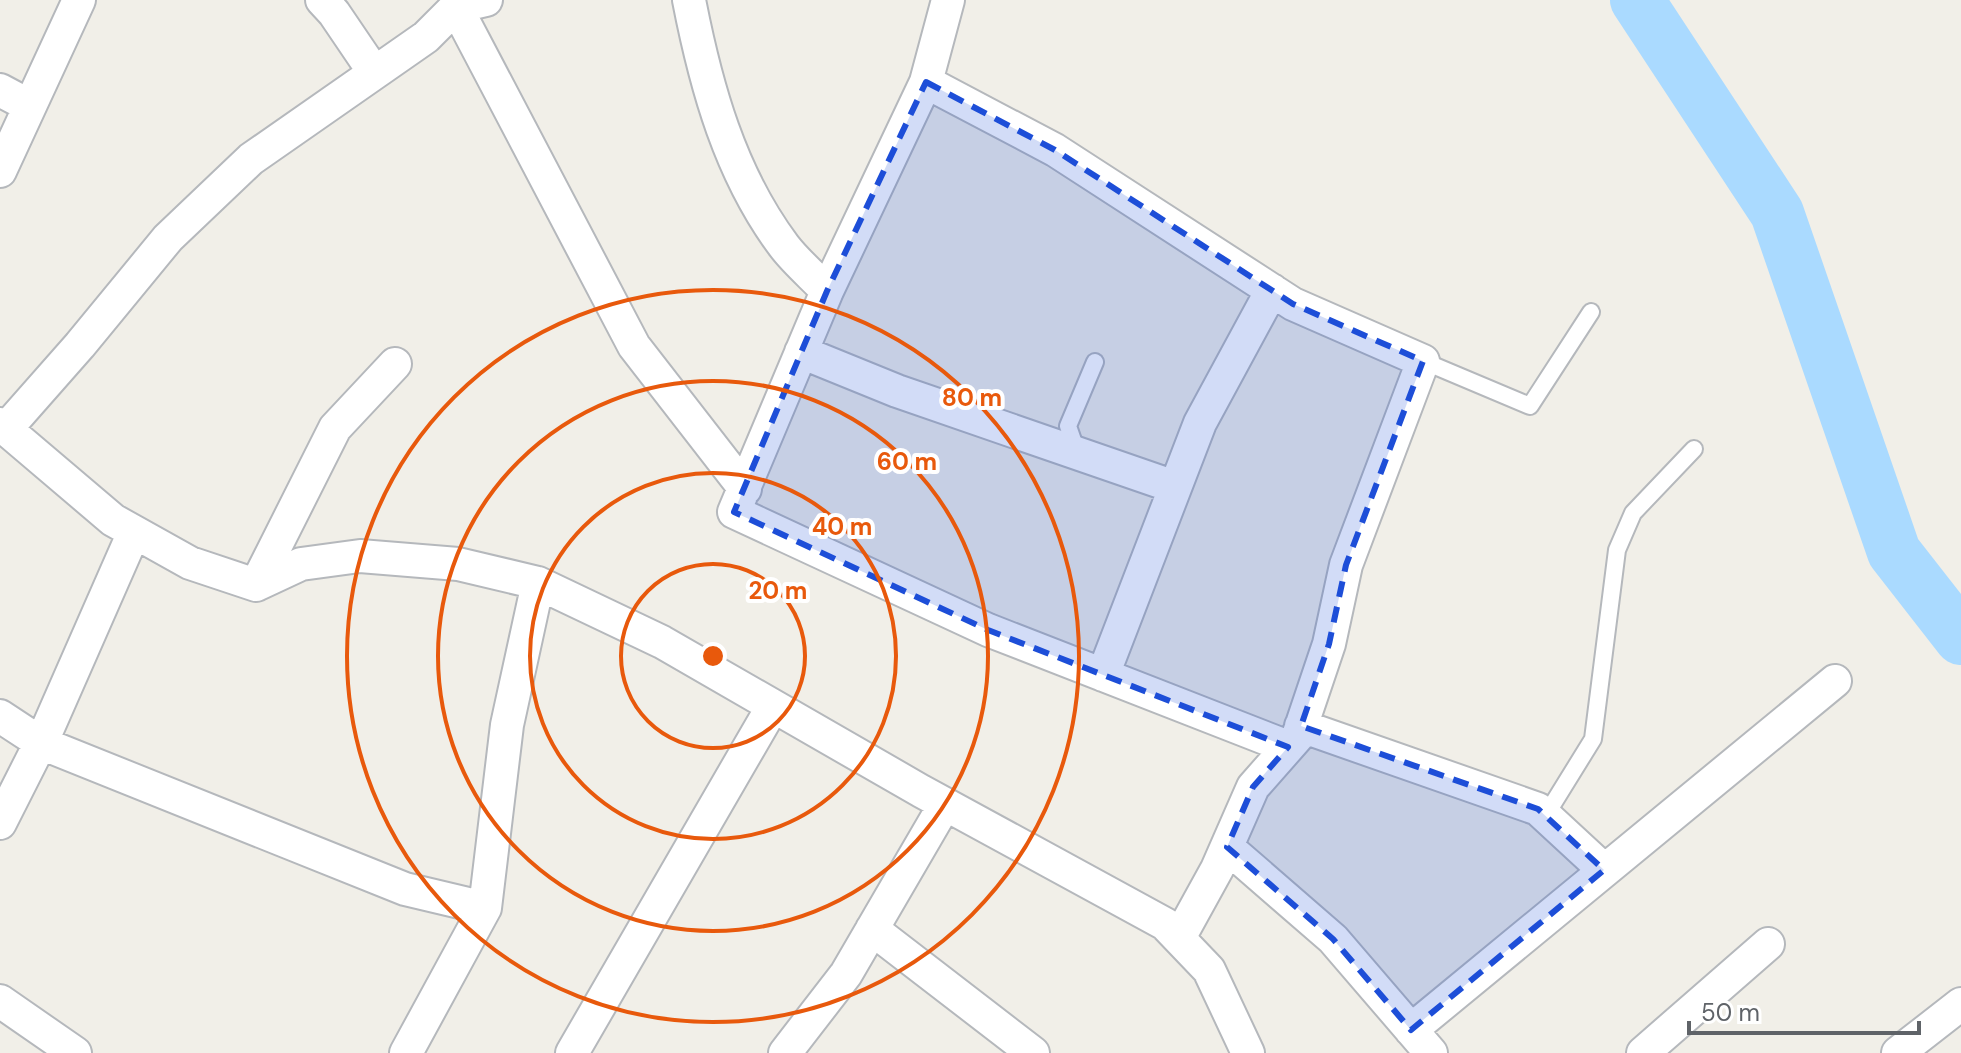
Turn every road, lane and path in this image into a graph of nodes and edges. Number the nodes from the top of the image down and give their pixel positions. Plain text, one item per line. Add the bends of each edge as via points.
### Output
1 (79, 0) edge
2 (322, 0) edge
3 (689, 0) edge
4 (948, 0) edge
5 (467, 2) edge
6 (374, 72) junction
7 (926, 82) junction
8 (0, 90) edge
9 (30, 106) junction
10 (0, 171) edge
11 (1272, 290) junction
12 (827, 291) junction
13 (1591, 312) dead end
14 (801, 352) junction
15 (1423, 361) junction
16 (1095, 362) dead end
17 (395, 364) dead end
18 (3, 426) edge
19 (1694, 449) dead end
20 (1078, 454) junction
21 (1175, 487) junction
22 (745, 489) junction
23 (134, 532) junction
24 (538, 583) junction
25 (256, 585) junction
26 (1103, 675) junction
27 (1835, 681) dead end
28 (773, 706) junction
29 (0, 716) edge
30 (1294, 737) junction
31 (41, 743) junction
32 (945, 804) junction
33 (1546, 815) junction
34 (0, 823) edge
35 (1227, 847) junction
36 (1604, 870) junction
37 (485, 908) junction
38 (872, 929) junction
39 (1179, 938) junction
40 (1768, 944) dead end
41 (0, 1001) edge
42 (1961, 1004) edge
43 (1421, 1041) edge
44 (75, 1053) edge
45 (406, 1053) edge
46 (572, 1053) edge
47 (785, 1053) edge
48 (1033, 1053) edge
49 (1248, 1053) edge
50 (1643, 1053) edge
51 (1898, 1053) edge

1 - 9 street
2 - 6 street
3 - 12 street via 725,138 752,198 785,248
4 - 7 street
5 - 6 street
5 - 22 street via 634,346
6 - 18 street via 251,159 178,228
7 - 11 street via 1055,150
7 - 12 street
8 - 9 street
9 - 10 street
11 - 15 street
11 - 21 street via 1200,423
12 - 14 street
13 - 15 lane via 1530,406
14 - 20 street
14 - 22 street
15 - 30 street via 1346,565 1329,644
16 - 20 lane via 1068,426
17 - 25 street via 335,428
18 - 23 street
19 - 33 lane via 1633,513 1617,550 1593,739
20 - 21 street
21 - 26 street
22 - 26 street via 734,512 988,630
23 - 25 street via 190,563
23 - 31 street
24 - 25 street via 458,564 360,556 301,564
24 - 28 street via 662,642
24 - 37 street via 507,725
26 - 30 street
27 - 36 street
28 - 32 street
28 - 46 street
29 - 31 street
30 - 33 street
30 - 35 street via 1253,787
31 - 34 street
31 - 37 street via 405,889
32 - 38 street
32 - 39 street via 1165,924
33 - 36 street
35 - 39 street
35 - 43 street via 1333,939
36 - 43 street
37 - 45 street
38 - 47 street via 846,974
38 - 48 street
39 - 49 street via 1209,970
40 - 50 street
41 - 44 street
42 - 51 street

